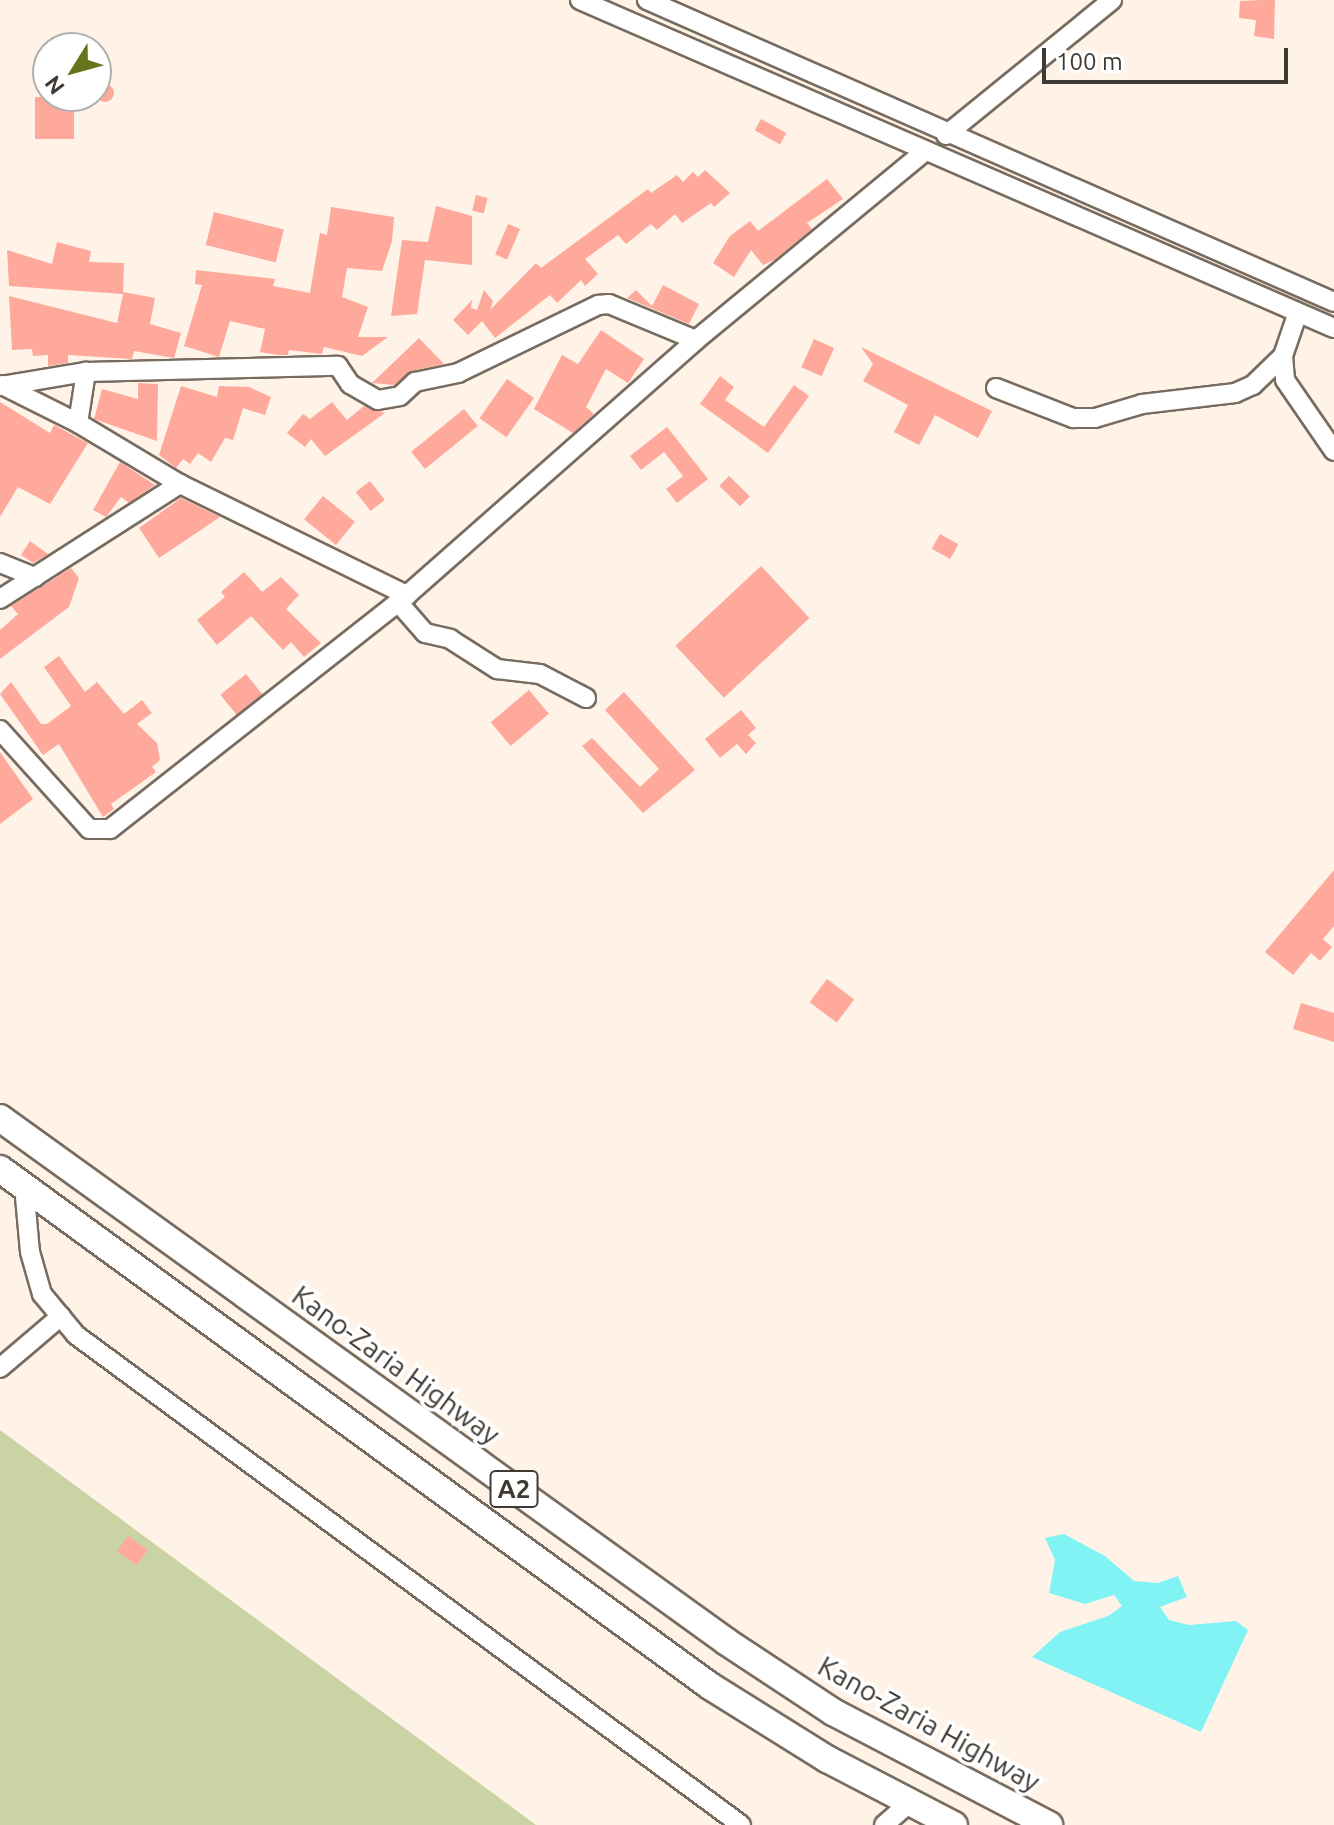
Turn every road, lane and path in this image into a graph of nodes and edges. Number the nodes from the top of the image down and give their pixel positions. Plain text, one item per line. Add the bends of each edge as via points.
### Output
1 (580, 0) edge
2 (647, 0) edge
3 (1112, 0) edge
4 (946, 135) junction
5 (924, 152) junction
6 (1225, 256) junction
7 (1214, 278) junction
8 (1334, 302) edge
9 (1297, 315) junction
10 (1334, 328) edge
11 (696, 340) junction
12 (1283, 356) junction
13 (86, 372) junction
14 (1, 385) edge
15 (996, 388) dead end
16 (78, 423) junction
17 (1334, 451) edge
18 (180, 484) junction
19 (0, 563) edge
20 (35, 577) junction
21 (0, 599) edge
22 (403, 599) junction
23 (586, 698) dead end
24 (0, 730) edge
25 (0, 1118) edge
26 (0, 1169) edge
27 (24, 1186) junction
28 (61, 1316) junction
29 (0, 1368) edge
30 (910, 1802) junction
31 (741, 1825) edge
32 (884, 1825) edge
33 (954, 1825) edge
34 (1049, 1825) edge

1 - 5 street
2 - 4 street
3 - 4 street
4 - 6 street
5 - 7 street
5 - 11 street
6 - 7 street
6 - 8 street
7 - 9 street
9 - 10 street
9 - 12 street
11 - 13 street via 609,304 598,305 458,373 415,382 400,396 378,400 350,384 338,366
11 - 22 street
12 - 15 street via 1253,385 1235,393 1142,404 1095,418 1049,411
12 - 17 street via 1285,380 1296,403
13 - 14 street
13 - 16 street
14 - 16 street
16 - 18 street
18 - 20 street
18 - 22 street
19 - 20 street
20 - 21 street
22 - 23 street via 425,633 450,639 497,669 540,674
22 - 24 street via 103,832 89,829
25 - 34 highway, Kano-Zaria Highway / A2 via 727,1642 833,1712
26 - 27 highway, A2
27 - 28 street via 38,1280
27 - 30 highway, A2 via 710,1686 827,1759
28 - 29 street
28 - 31 street via 76,1335
30 - 32 street
30 - 33 highway, A2

